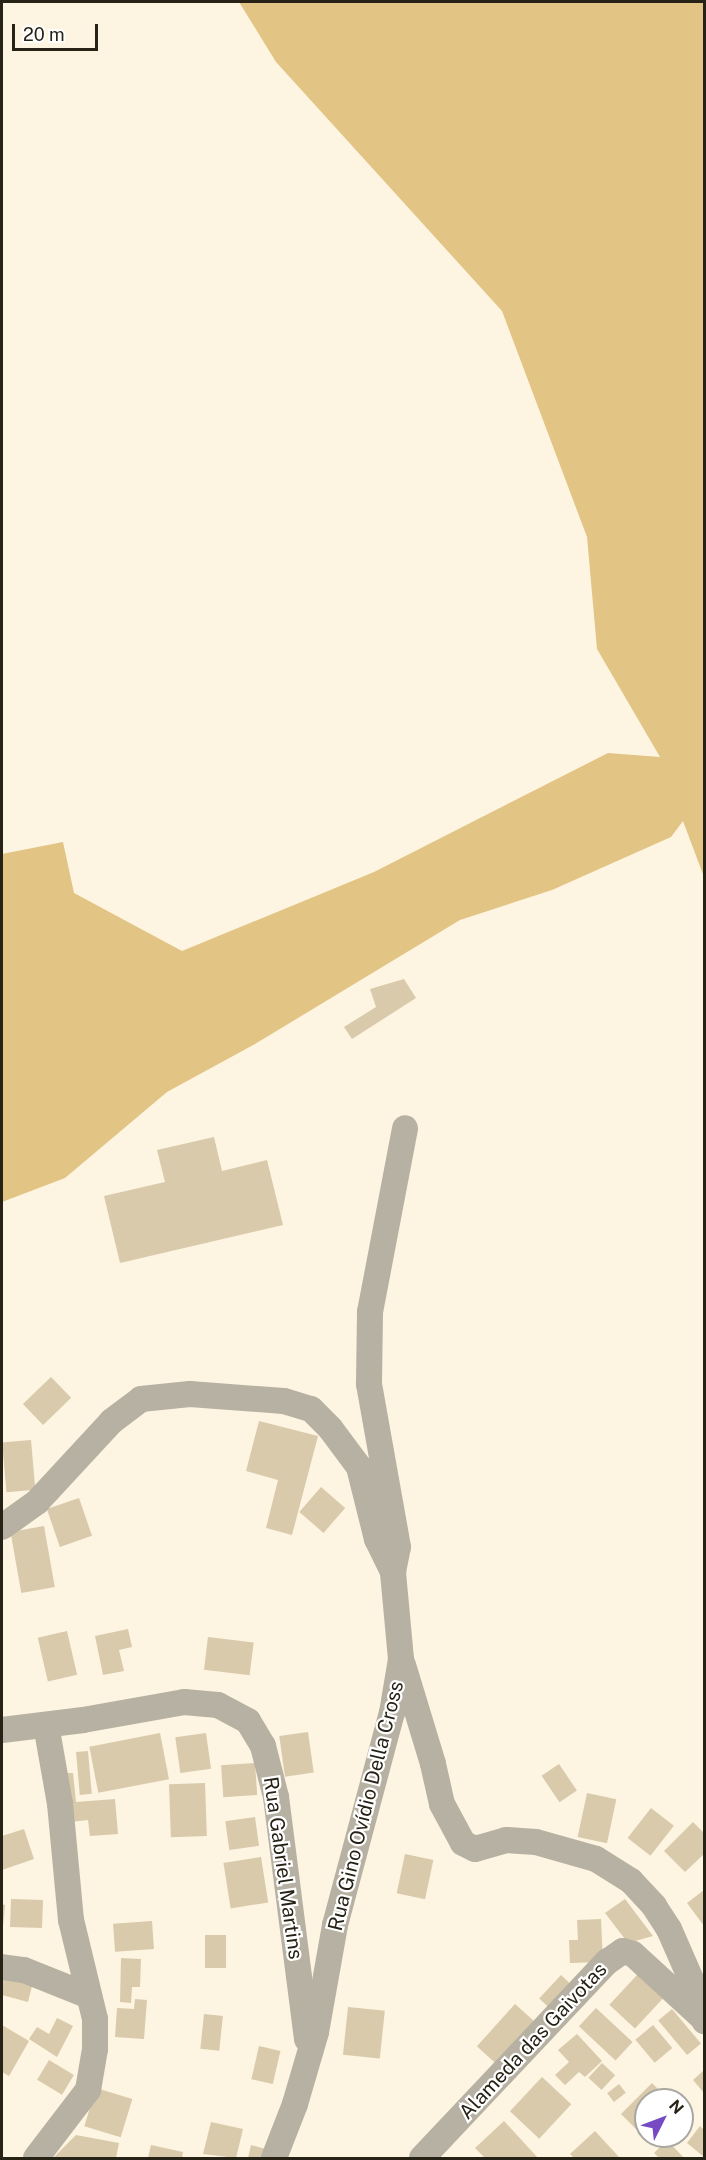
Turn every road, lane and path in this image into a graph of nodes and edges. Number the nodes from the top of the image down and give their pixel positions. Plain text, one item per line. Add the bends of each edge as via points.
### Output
1 (405, 1128) dead end
2 (2, 1527) edge
3 (393, 1572) junction
4 (401, 1659) junction
5 (46, 1725) junction
6 (2, 1730) edge
7 (2, 1967) edge
8 (88, 1996) junction
9 (704, 2020) edge
10 (309, 2056) junction
11 (36, 2158) edge
12 (274, 2158) edge
13 (422, 2158) edge

1 - 3 street, Rua Gino Ovídio Della Cross via 370,1312 369,1384 398,1547
2 - 3 street via 37,1502 112,1421 141,1399 190,1394 284,1401 311,1409 359,1467 377,1539
3 - 4 street, Rua Gino Ovídio Della Cross
4 - 9 street via 441,1804 463,1843 475,1849 506,1840 536,1842 596,1859 631,1881 669,1929
4 - 10 street, Rua Gino Ovídio Della Cross via 392,1713 335,1925
5 - 6 street, Rua Gabriel Martins
5 - 8 street via 60,1804 71,1920
5 - 10 street, Rua Gabriel Martins via 184,1702 218,1705 248,1721 263,1746 276,1797
7 - 8 street via 24,1970
8 - 11 street via 95,2019 95,2049 88,2090
9 - 13 street, Alameda das Gaivotas via 633,1954 622,1951
10 - 12 street, Rua Gino Ovídio Della Cross

